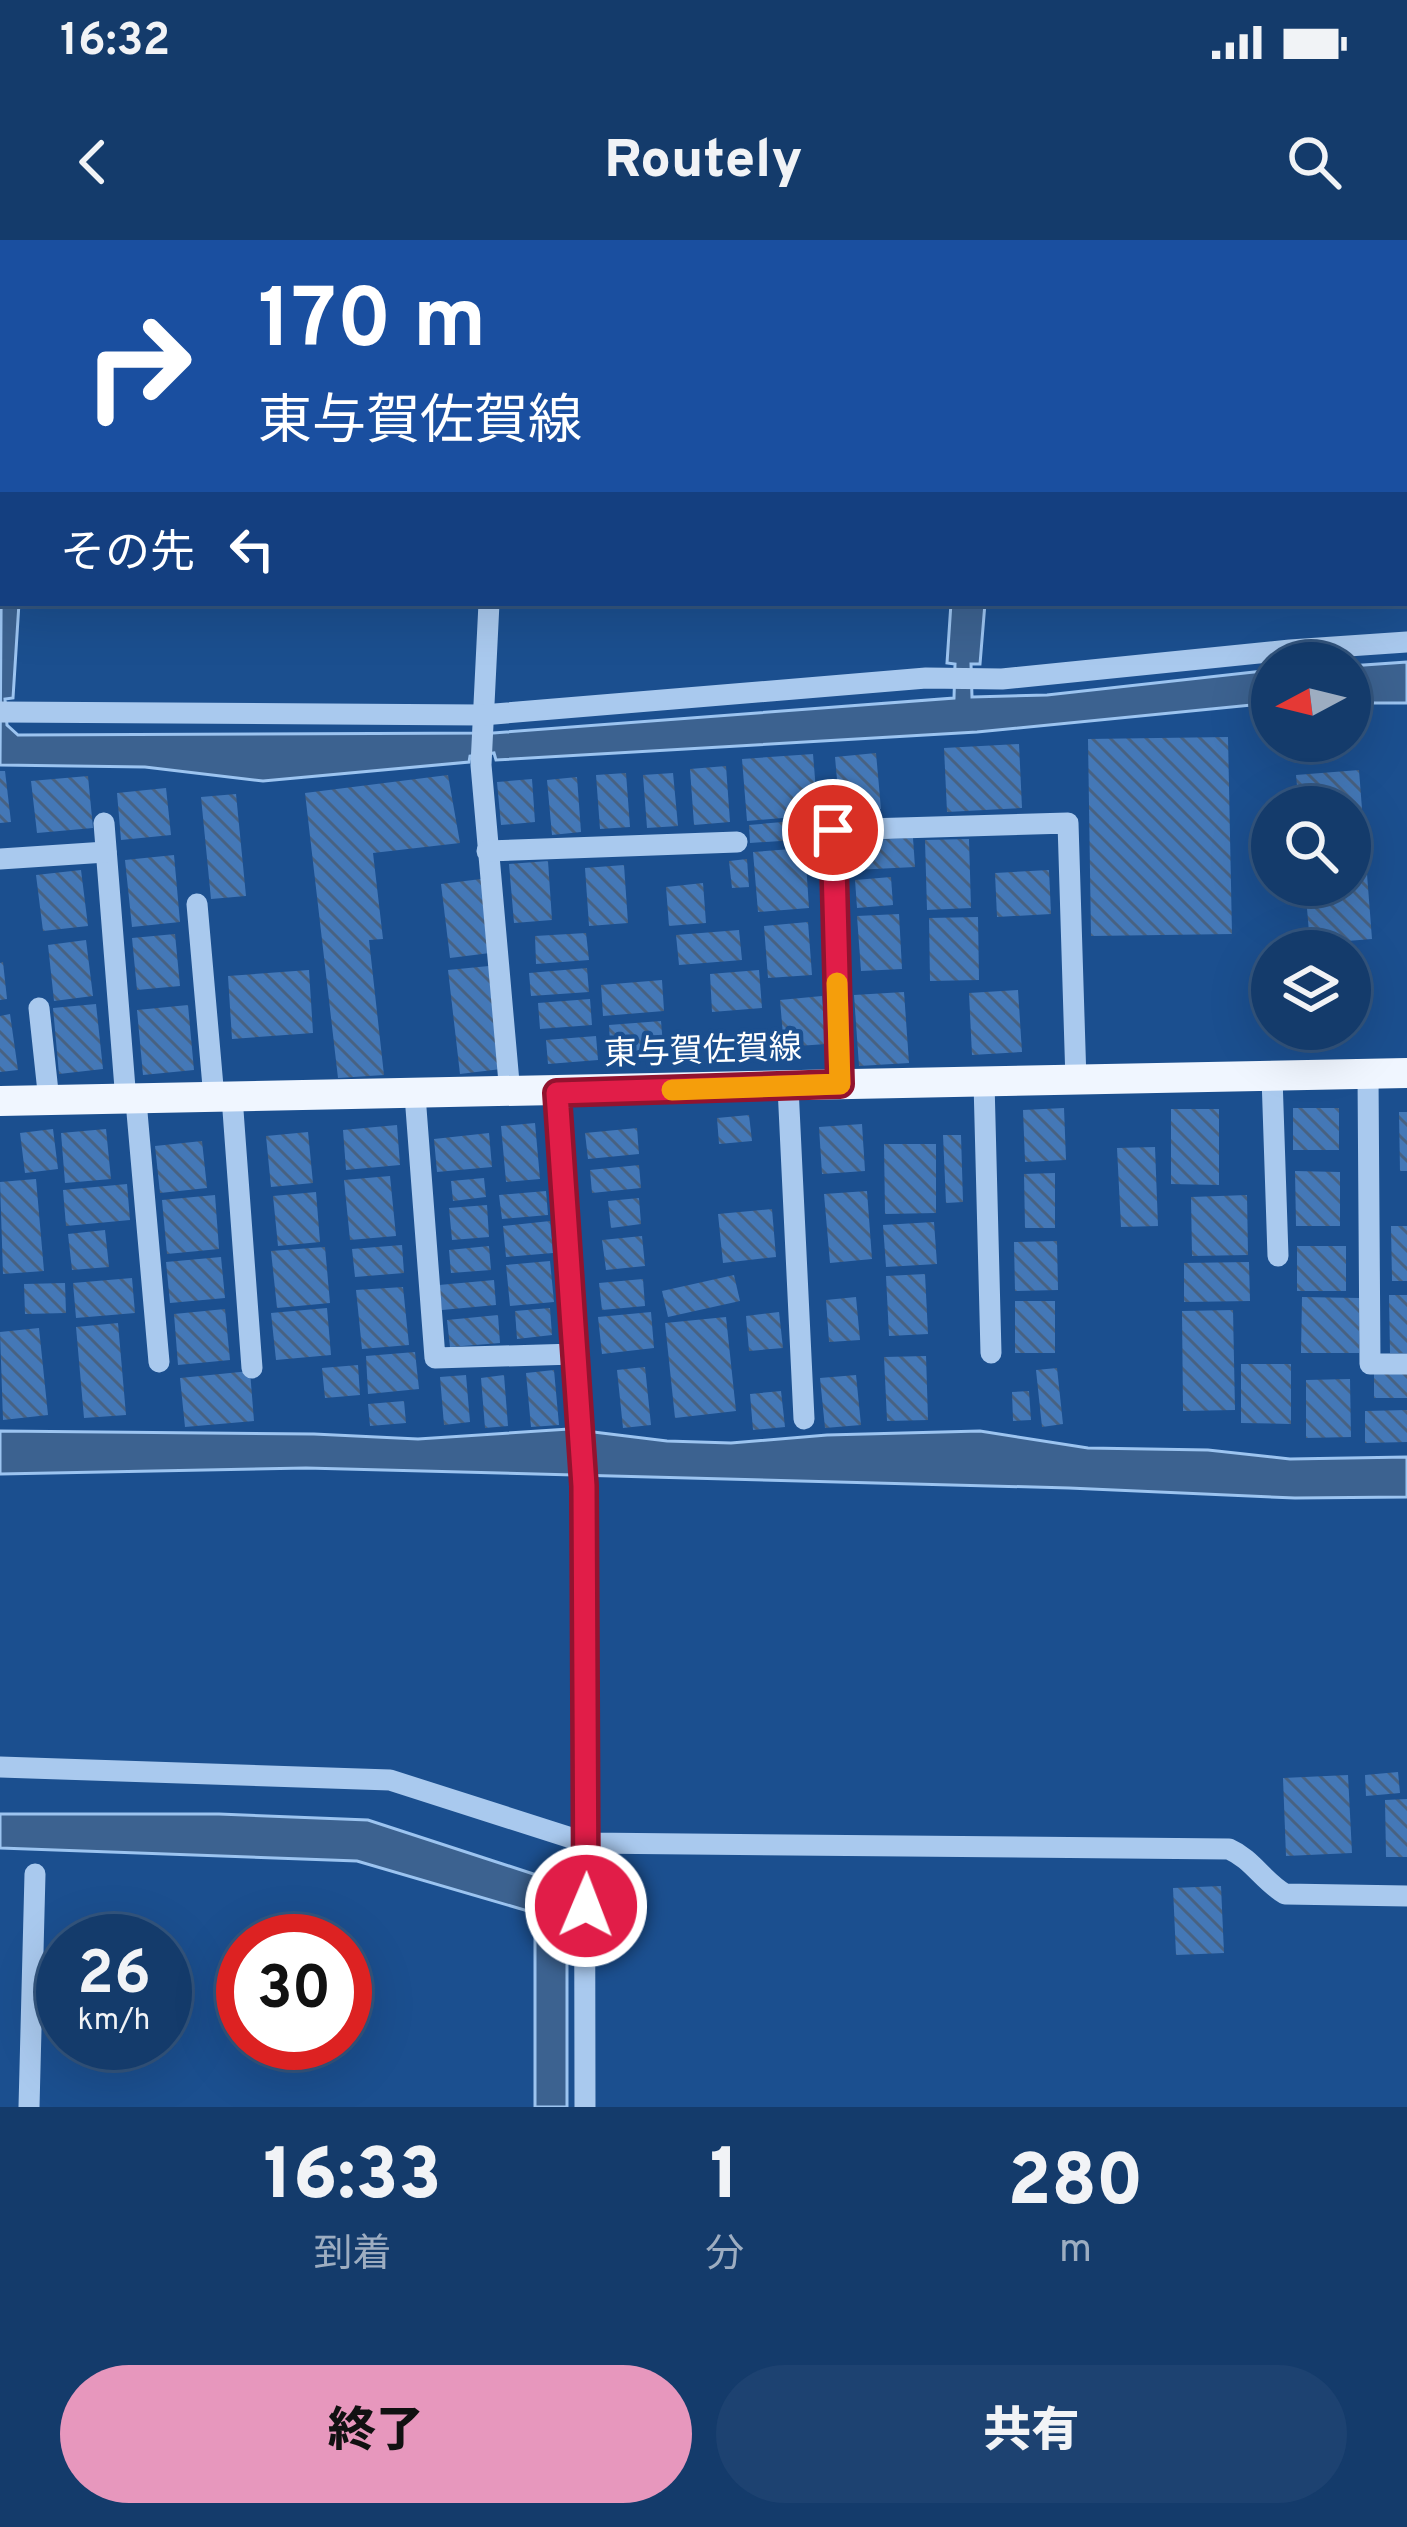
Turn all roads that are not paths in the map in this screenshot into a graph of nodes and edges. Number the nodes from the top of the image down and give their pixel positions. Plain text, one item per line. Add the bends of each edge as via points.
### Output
1 (489, 606) edge
2 (1407, 642) edge
3 (6, 712) edge
4 (482, 721) junction
5 (104, 824) dead end
6 (737, 842) dead end
7 (487, 851) junction
8 (106, 852) junction
9 (0, 859) edge
10 (197, 904) dead end
11 (39, 1008) dead end
12 (1407, 1073) edge
13 (1368, 1074) junction
14 (1273, 1078) junction
15 (1076, 1081) junction
16 (984, 1082) junction
17 (840, 1084) junction
18 (788, 1087) junction
19 (557, 1093) junction
20 (510, 1094) junction
21 (415, 1095) junction
22 (223, 1098) junction
23 (131, 1101) junction
24 (0, 1102) edge
25 (49, 1102) junction
26 (1278, 1256) dead end
27 (575, 1354) junction
28 (991, 1354) dead end
29 (159, 1362) dead end
30 (1407, 1364) edge
31 (252, 1368) dead end
32 (804, 1419) dead end
33 (0, 1766) edge
34 (587, 1843) junction
35 (35, 1874) dead end
36 (1407, 1895) edge
37 (29, 2107) edge
38 (585, 2107) edge

1 - 4 street
2 - 4 street
3 - 4 street
4 - 7 street
5 - 8 street
6 - 7 street
7 - 20 street
8 - 9 street
8 - 23 street
10 - 22 street
11 - 25 street
12 - 13 main road, 東与賀佐賀線
13 - 14 main road, 東与賀佐賀線
13 - 30 street via 1370,1364
14 - 15 main road, 東与賀佐賀線
14 - 26 street
15 - 16 main road, 東与賀佐賀線
15 - 17 street via 1068,823 833,830
16 - 17 main road, 東与賀佐賀線
16 - 28 street
17 - 18 main road, 東与賀佐賀線
18 - 19 main road, 東与賀佐賀線
18 - 32 street
19 - 20 main road, 東与賀佐賀線
19 - 27 street
20 - 21 main road, 東与賀佐賀線
21 - 22 main road, 東与賀佐賀線
21 - 27 street via 435,1358
22 - 23 main road, 東与賀佐賀線
22 - 31 street
23 - 25 main road, 東与賀佐賀線
23 - 29 street
24 - 25 main road, 東与賀佐賀線
27 - 34 street
33 - 34 street via 390,1780
34 - 36 street via 1228,1849 1285,1894
34 - 38 street
35 - 37 street

